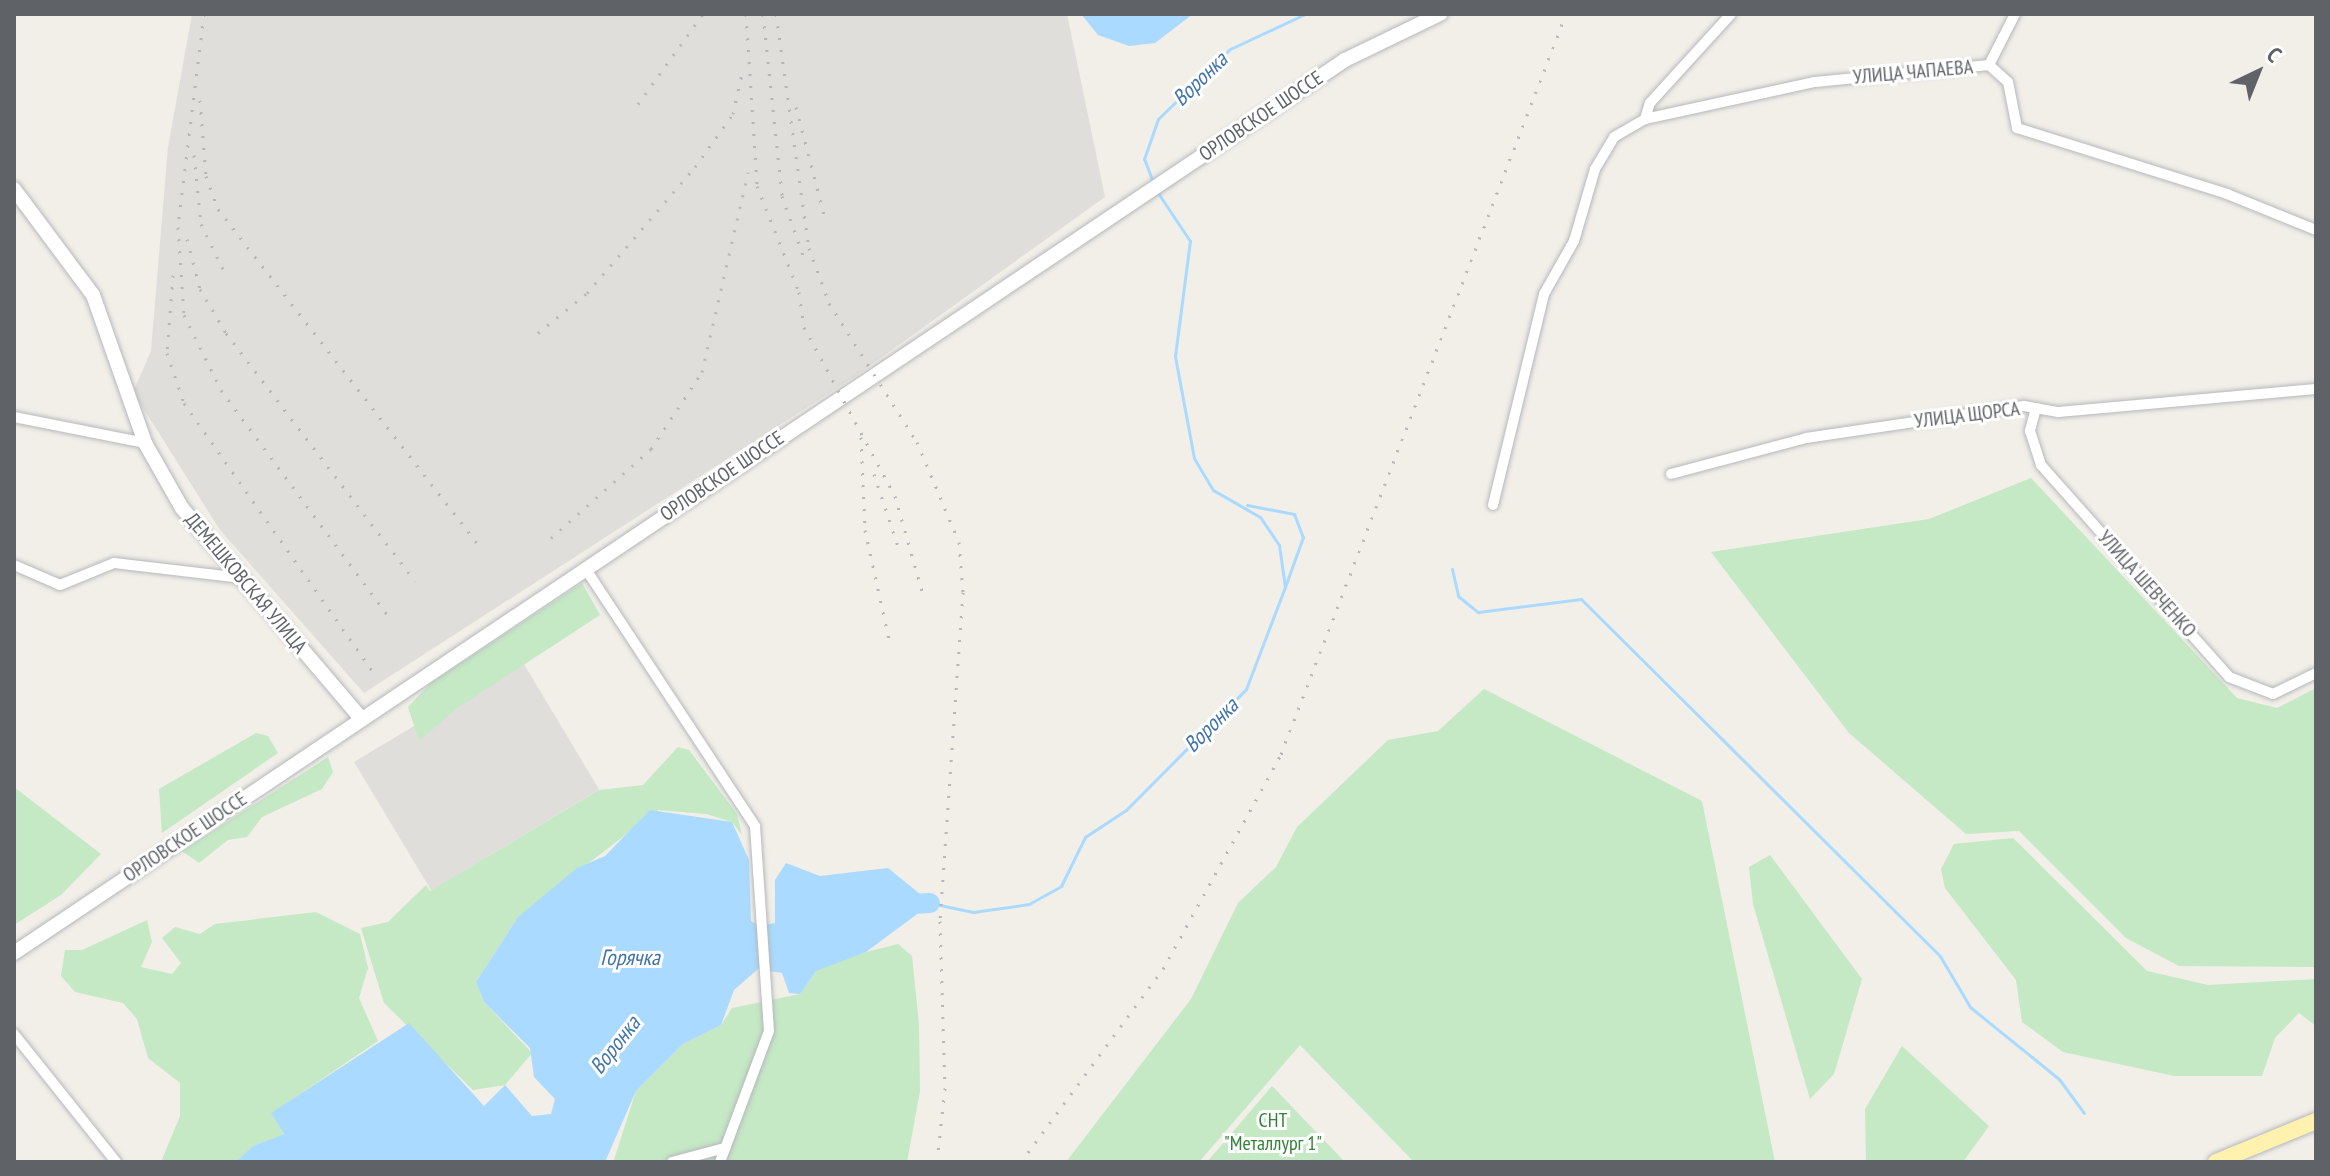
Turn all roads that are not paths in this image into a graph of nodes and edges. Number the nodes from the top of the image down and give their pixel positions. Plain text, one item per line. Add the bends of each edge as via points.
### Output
1 (1440, 14) edge
2 (1731, 14) edge
3 (2015, 14) edge
4 (1989, 65) junction
5 (1645, 119) junction
6 (14, 189) edge
7 (2316, 230) edge
8 (2316, 389) edge
9 (2036, 408) junction
10 (14, 417) edge
11 (145, 443) junction
12 (1671, 474) dead end
13 (1493, 505) dead end
14 (14, 565) edge
15 (585, 568) junction
16 (242, 578) junction
17 (2316, 673) edge
18 (359, 716) junction
19 (14, 953) edge
20 (14, 1034) edge
21 (2316, 1121) edge
22 (725, 1148) junction
23 (116, 1162) edge
24 (672, 1162) edge
25 (720, 1162) edge
26 (2216, 1162) edge

1 - 15 main road, ОРЛОВСКОЕ ШОССЕ via 1345,60
2 - 5 street via 1650,103
3 - 4 street
4 - 5 street, УЛИЦА ЧАПАЕВА via 1815,82
4 - 7 street, УЛИЦА ЧАПАЕВА via 2008,82 2017,128 2227,194
5 - 13 street via 1622,130 1604,153 1574,241 1550,278
6 - 11 main road, ДЕМЕШКОВСКАЯ УЛИЦА via 93,295
8 - 9 street, УЛИЦА ЩОРСА via 2058,412
9 - 12 street, УЛИЦА ЩОРСА via 1806,438
9 - 17 street, УЛИЦА ШЕВЧЕНКО via 2030,431 2041,465 2229,677 2273,694
10 - 11 street
11 - 16 main road, ДЕМЕШКОВСКАЯ УЛИЦА via 182,508
14 - 16 street via 60,585 114,563
15 - 18 main road, ОРЛОВСКОЕ ШОССЕ
15 - 22 street via 755,826 769,970 769,1031
16 - 18 main road, ДЕМЕШКОВСКАЯ УЛИЦА
18 - 19 main road, ОРЛОВСКОЕ ШОССЕ
20 - 23 street
21 - 26 main road
22 - 24 street
22 - 25 street

